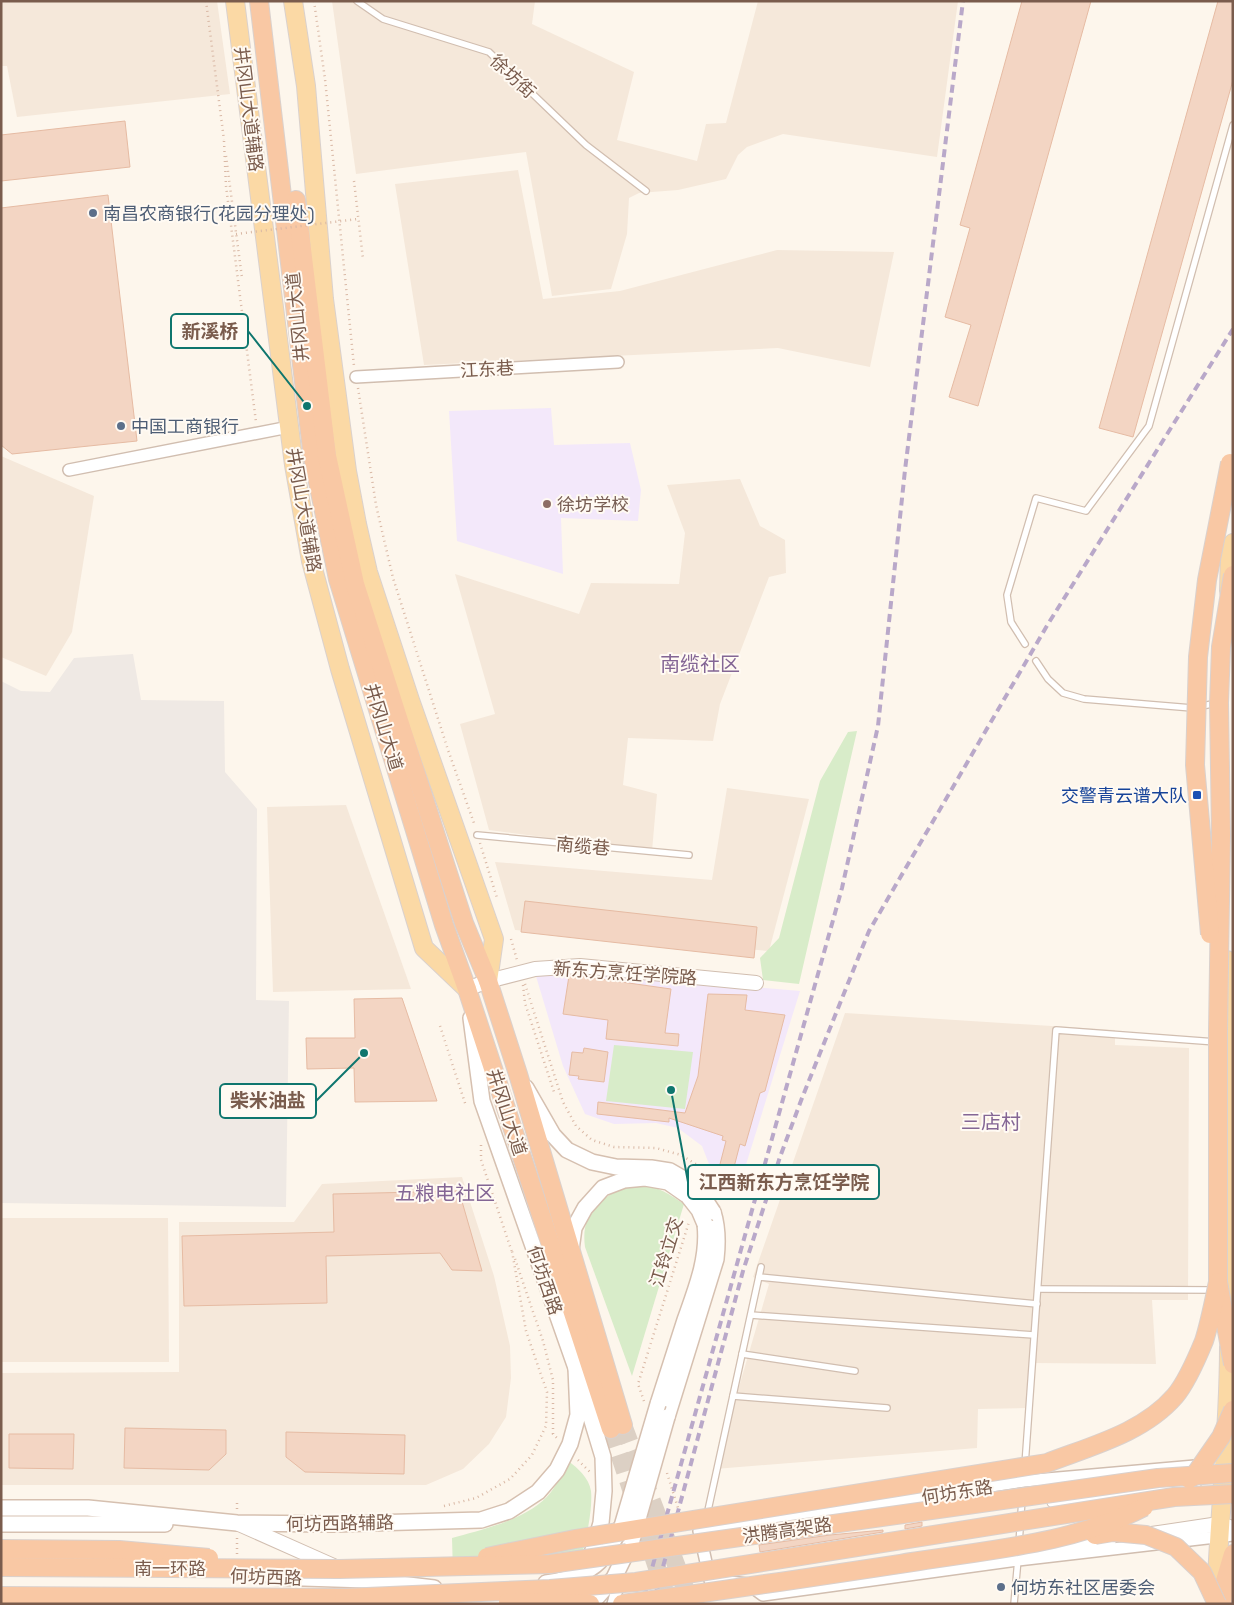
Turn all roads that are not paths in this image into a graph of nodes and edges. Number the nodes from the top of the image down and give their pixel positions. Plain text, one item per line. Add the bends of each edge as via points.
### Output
1 (236, 1) edge
2 (259, 1) edge
3 (271, 1) edge
4 (293, 1) edge
5 (357, 1) edge
6 (1233, 126) edge
7 (646, 192) dead end
8 (618, 362) dead end
9 (356, 377) road end
10 (289, 427) junction
11 (1232, 459) edge
12 (69, 470) dead end
13 (1233, 543) edge
14 (1233, 575) edge
15 (1026, 644) dead end
16 (1036, 661) dead end
17 (1219, 703) junction
18 (478, 835) road end
19 (688, 855) dead end
20 (488, 981) junction
21 (756, 983) dead end
22 (467, 989) junction
23 (1223, 1037) junction
24 (518, 1074) junction
25 (696, 1187) junction
26 (709, 1218) junction
27 (571, 1252) junction
28 (761, 1267) dead end
29 (758, 1277) junction
30 (1224, 1286) junction
31 (1038, 1289) junction
32 (1037, 1304) junction
33 (750, 1315) junction
34 (1034, 1335) junction
35 (742, 1354) junction
36 (1233, 1364) edge
37 (576, 1368) junction
38 (855, 1372) dead end
39 (733, 1396) junction
40 (887, 1408) dead end
41 (1233, 1410) edge
42 (1229, 1471) edge
43 (1024, 1481) junction
44 (1233, 1494) edge
45 (1022, 1506) junction
46 (1, 1508) edge
47 (237, 1523) junction
48 (1, 1524) edge
49 (704, 1530) junction
50 (1226, 1531) edge
51 (632, 1540) junction
52 (1051, 1540) junction
53 (702, 1547) junction
54 (1, 1549) edge
55 (1233, 1554) edge
56 (1018, 1556) junction
57 (444, 1566) junction
58 (1, 1567) edge
59 (339, 1569) junction
60 (587, 1571) junction
61 (1, 1575) edge
62 (366, 1580) junction
63 (748, 1584) joint
64 (1, 1590) edge
65 (199, 1590) junction
66 (1, 1596) edge
67 (344, 1598) junction
68 (240, 1604) edge
69 (287, 1604) edge
70 (409, 1604) edge
71 (591, 1604) edge
72 (613, 1604) edge
73 (622, 1604) edge
74 (1014, 1604) edge
75 (1216, 1604) edge
76 (1222, 1604) edge

1 - 10 main road, 井冈山大道辅路
2 - 22 highway, 井冈山大道 via 312,458 338,579
3 - 20 highway, 井冈山大道 via 327,456 355,584 464,923
4 - 20 main road via 306,86 324,299 347,471 371,581 494,939
5 - 7 lane, 徐坊街 via 383,19 489,52 586,145
6 - 15 lane via 1149,426 1086,510 1036,498 1007,595 1011,622
8 - 9 street, 江东巷
10 - 12 street
10 - 22 main road, 井冈山大道辅路 via 311,561 424,948
11 - 23 highway, bridge via 1207,580 1199,647 1195,765
13 - 23 main road via 1226,673
14 - 17 highway, bridge via 1222,647
16 - 17 lane via 1048,679 1064,693 1084,699 1192,708
17 - 23 highway, bridge
18 - 19 lane, 南缆巷
20 - 21 street, 新东方烹饪学院路 via 535,968 580,966
20 - 22 street, 新东方烹饪学院路
20 - 24 highway, 井冈山大道
22 - 27 highway, 井冈山大道 via 617,1427
22 - 37 main road, 何坊西路 via 482,1101
23 - 30 highway, bridge
23 - 31 lane via 1056,1030
24 - 25 main road, 何坊西路 via 553,1135 567,1150 592,1162 616,1167 670,1171
24 - 27 highway, 井冈山大道
25 - 26 main road, 何坊西路, bridge via 699,1210
25 - 27 main road, 何坊西路 via 645,1178 624,1180 603,1188 585,1208 574,1228
26 - 51 main road, 何坊西路, bridge via 718,1226 716,1259
26 - 60 main road, 何坊西路, bridge via 698,1283 651,1403 622,1526 602,1559
28 - 29 lane
29 - 32 lane
29 - 33 lane
30 - 31 lane
30 - 36 highway, bridge
30 - 42 main road
30 - 57 highway, bridge via 1193,1366 1176,1395 1150,1418 1114,1438 1047,1463 575,1539
31 - 32 lane
32 - 34 lane
33 - 34 lane
33 - 35 lane
34 - 43 lane
35 - 38 lane
35 - 39 lane
37 - 47 main road, 何坊西路辅路 via 578,1414 570,1444 557,1470 538,1492 509,1511 480,1520
37 - 60 main road, 何坊西路 via 603,1457 601,1523
39 - 40 lane
39 - 49 lane
41 - 52 highway, bridge via 1221,1437 1194,1476 1158,1500 1118,1520
42 - 43 street, 何坊东路
42 - 45 street, 何坊东路
42 - 50 main road
42 - 57 highway, 洪腾高架路, bridge via 1158,1478 550,1564
43 - 45 lane
43 - 49 street, 何坊东路
44 - 67 highway, 洪腾高架路, bridge via 1174,1497 636,1582
45 - 53 street, 何坊东路
45 - 56 lane
46 - 47 main road, 何坊西路辅路 via 88,1508
47 - 48 main road
47 - 62 street
49 - 53 street via 698,1531
50 - 56 street
50 - 75 main road
51 - 71 main road via 614,1578
51 - 72 street
52 - 73 highway, bridge
52 - 75 highway, bridge via 1113,1532 1146,1535 1176,1547 1202,1572
53 - 63 street via 710,1580
54 - 59 highway, bridge via 119,1550
55 - 76 highway
56 - 63 street via 801,1583
56 - 74 lane
57 - 59 highway, 洪腾高架路, bridge
58 - 59 highway, 南一环路, bridge
60 - 62 main road, 何坊西路 via 559,1581 514,1589 463,1590
61 - 62 main road, 何坊西路
64 - 65 main road, 何坊西路
65 - 68 street
65 - 70 main road, 何坊西路 via 279,1591
66 - 67 highway, 南一环路, bridge
67 - 69 main road, bridge
67 - 71 highway, bridge

